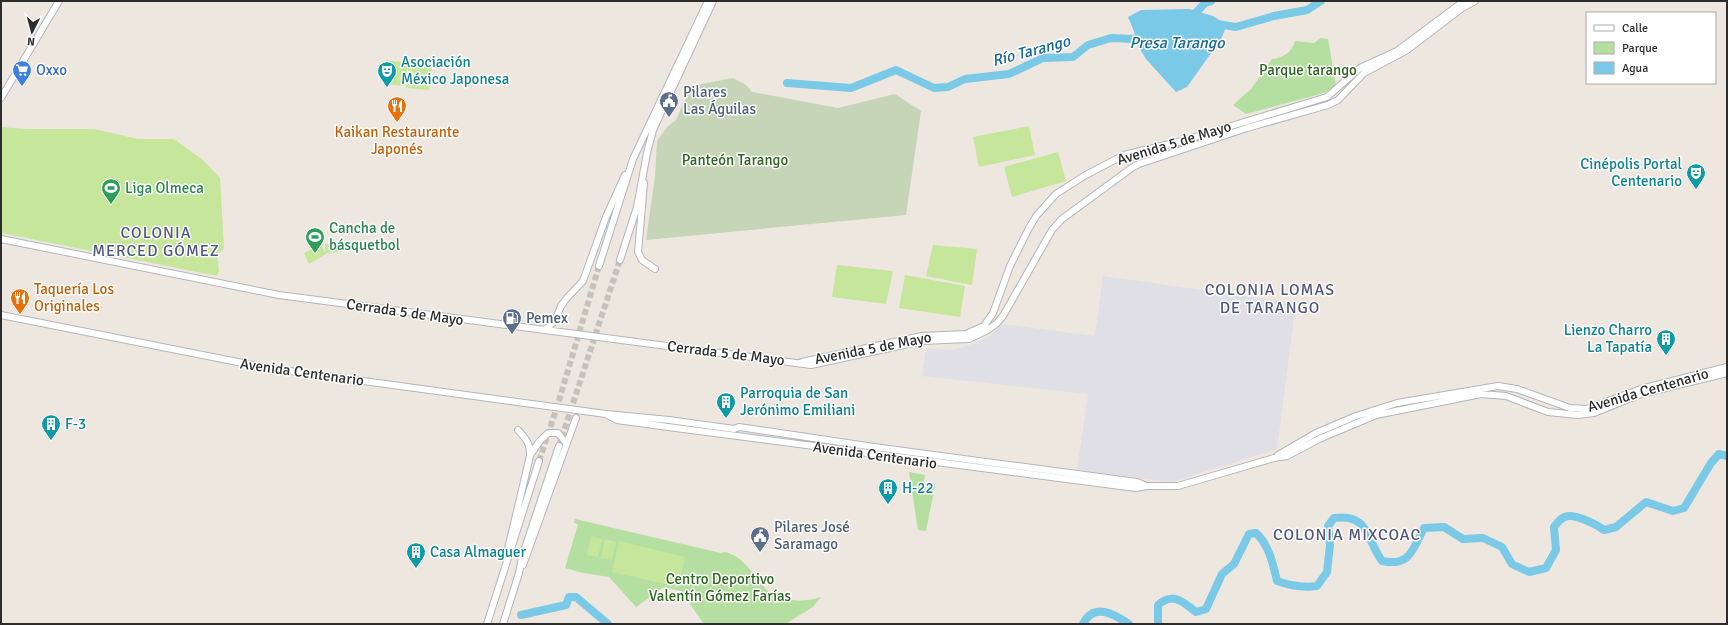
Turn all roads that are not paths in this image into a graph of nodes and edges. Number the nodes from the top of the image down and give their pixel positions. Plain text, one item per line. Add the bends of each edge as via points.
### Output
1 (59, 1) edge
2 (703, 1) edge
3 (708, 1) edge
4 (713, 1) edge
5 (718, 1) edge
6 (1464, 1) edge
7 (1475, 1) edge
8 (709, 12) junction
9 (700, 18) junction
10 (700, 25) junction
11 (1435, 26) junction
12 (1398, 53) junction
13 (1, 98) edge
14 (646, 155) junction
15 (633, 159) junction
16 (1, 239) edge
17 (620, 260) tunnel mouth
18 (599, 266) tunnel mouth
19 (655, 270) dead end
20 (1013, 297) junction
21 (1, 315) edge
22 (984, 326) junction
23 (545, 330) junction
24 (893, 344) junction
25 (800, 362) junction
26 (812, 365) joint
27 (1727, 367) edge
28 (1727, 373) edge
29 (1562, 406) junction
30 (606, 414) junction
31 (1561, 414) junction
32 (576, 418) dead end
33 (518, 430) dead end
34 (566, 443) junction
35 (559, 446) tunnel mouth
36 (530, 456) junction
37 (1274, 458) junction
38 (539, 461) tunnel mouth
39 (1146, 486) junction
40 (505, 567) junction
41 (519, 573) junction
42 (487, 624) edge
43 (503, 624) edge

1 - 13 main road
2 - 9 main road
3 - 9 main road
4 - 8 main road
5 - 8 main road
6 - 11 main road, Avenida 5 de Mayo
7 - 11 main road, Avenida 5 de Mayo
8 - 10 main road
9 - 10 main road
10 - 14 main road via 653,130
10 - 15 main road
11 - 12 main road, Avenida 5 de Mayo
12 - 20 main road, Avenida 5 de Mayo via 1364,73 1338,100 1328,105 1247,128 1133,167 1057,224
12 - 22 main road, Avenida 5 de Mayo via 1360,68 1327,97 1182,141 1124,155 1056,194 1029,228 1010,266 993,313
14 - 17 main road via 637,207
14 - 19 main road via 638,252 642,260
15 - 18 main road
15 - 23 main road via 606,218 583,281 566,299 555,321
16 - 23 main road, Cerrada 5 de Mayo via 279,295
20 - 22 main road via 997,318
20 - 24 main road, Avenida 5 de Mayo via 996,324 977,336 957,340
21 - 30 main road, Avenida Centenario via 268,368
22 - 24 main road, Avenida 5 de Mayo via 966,334 922,336
23 - 25 main road, Cerrada 5 de Mayo
24 - 25 main road, Avenida 5 de Mayo
24 - 26 main road, Avenida 5 de Mayo
25 - 26 main road, Cerrada 5 de Mayo
27 - 29 main road, Avenida Centenario via 1641,389 1588,408
28 - 31 main road, Avenida Centenario via 1641,394 1594,413
29 - 31 main road
29 - 37 main road, Avenida Centenario via 1517,389 1498,386 1397,403 1316,433
30 - 39 main road, Avenida Centenario via 734,429 739,427 1137,482
30 - 39 main road, Avenida Centenario via 617,420 883,456 1136,488
31 - 37 main road, Avenida Centenario via 1538,409 1506,396 1481,394 1376,415 1319,439 1287,456
32 - 34 main road
33 - 36 main road via 528,441
34 - 36 main road via 558,433 548,433
34 - 41 main road
35 - 41 main road
36 - 40 main road via 508,544
37 - 39 main road, Avenida Centenario via 1178,486
38 - 40 main road
40 - 42 main road
41 - 43 main road

